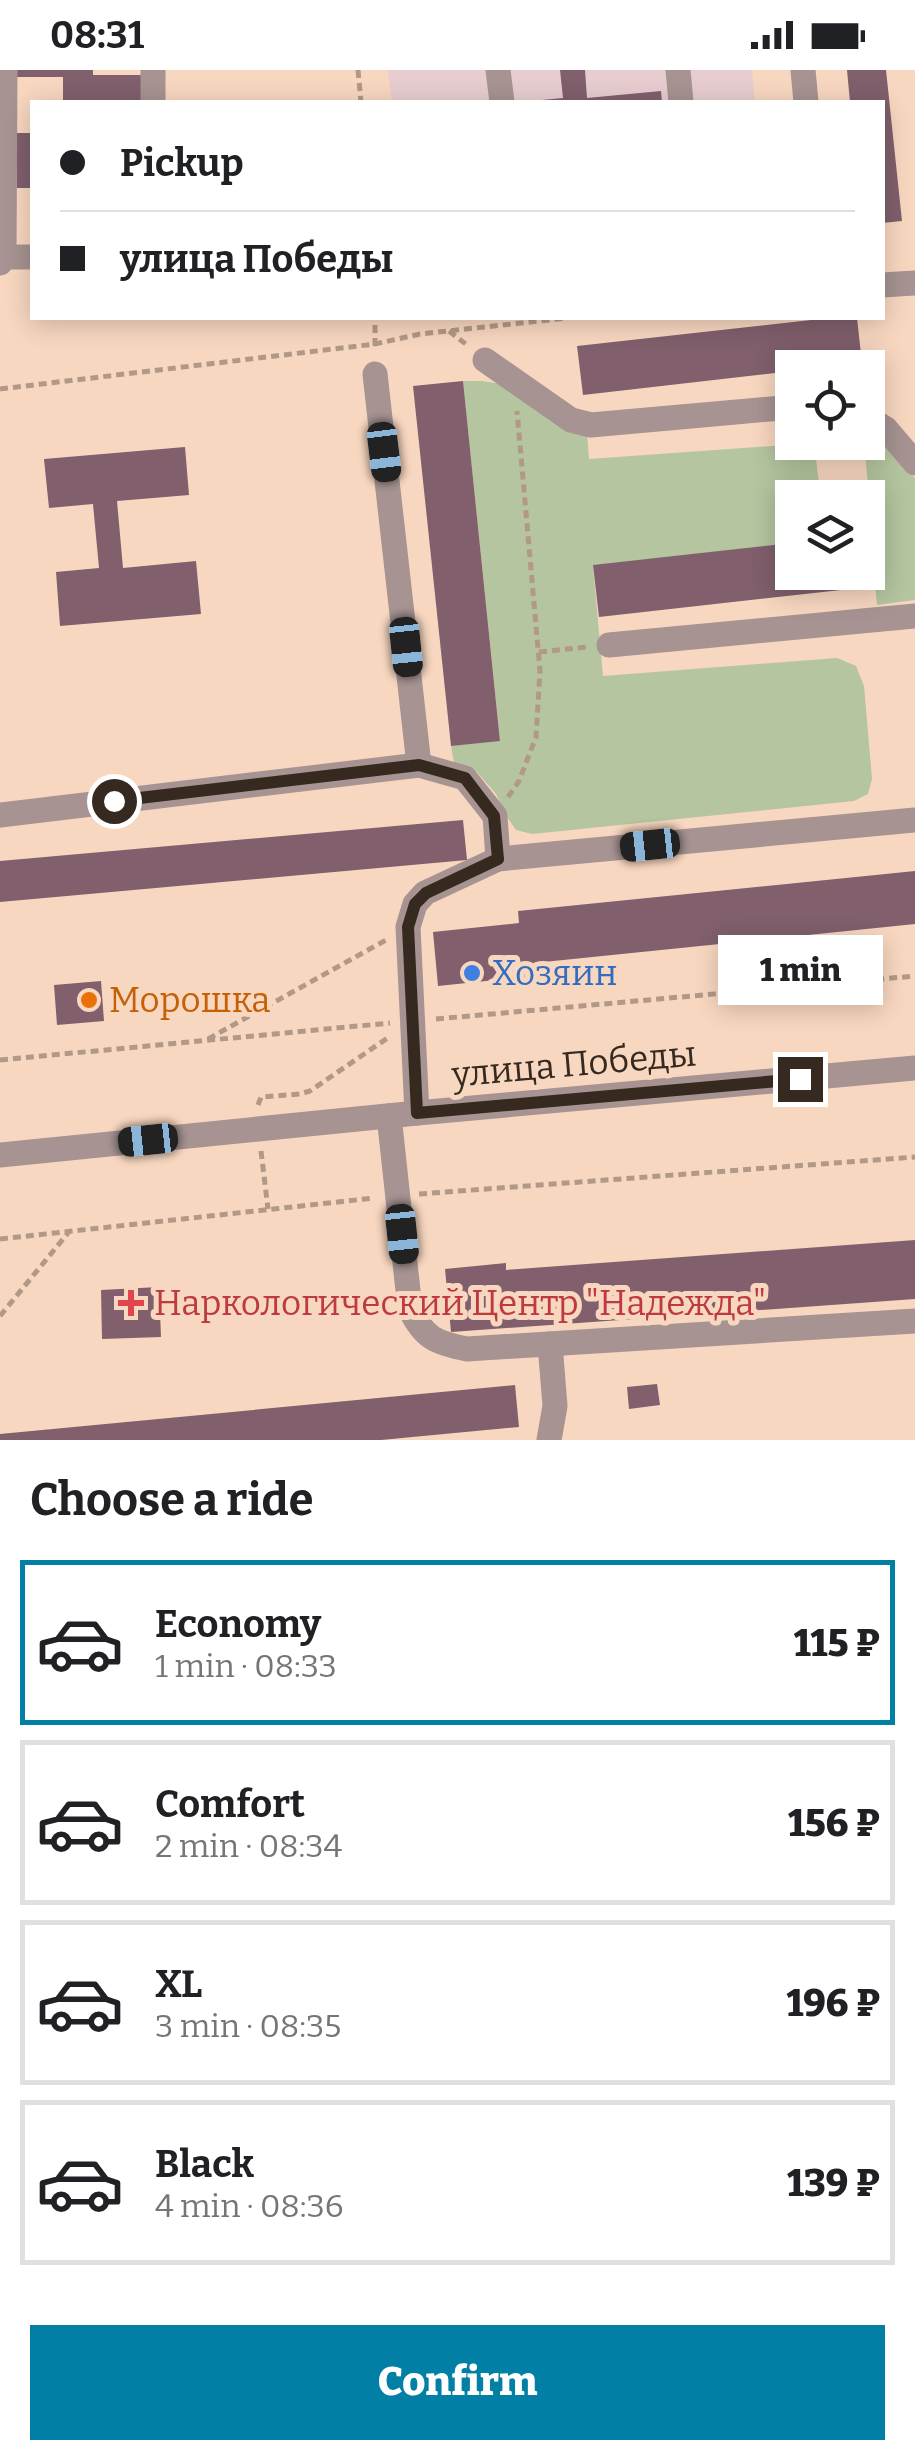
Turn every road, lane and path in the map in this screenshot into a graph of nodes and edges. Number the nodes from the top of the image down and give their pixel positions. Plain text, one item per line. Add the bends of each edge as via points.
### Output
1 (5, 70) edge
2 (153, 70) edge
3 (358, 70) edge
4 (498, 70) edge
5 (678, 70) edge
6 (803, 70) edge
7 (153, 100) edge
8 (361, 100) edge
9 (502, 100) edge
10 (681, 100) edge
11 (806, 100) edge
12 (30, 256) edge
13 (2, 260) edge
14 (915, 283) edge
15 (885, 285) edge
16 (375, 320) edge
17 (549, 320) edge
18 (375, 344) junction
19 (485, 360) dead end
20 (375, 374) joint
21 (514, 380) junction
22 (0, 389) edge
23 (775, 409) edge
24 (885, 427) edge
25 (915, 462) edge
26 (915, 616) edge
27 (610, 645) joint
28 (538, 652) junction
29 (419, 765) junction
30 (0, 815) edge
31 (494, 816) junction
32 (915, 820) edge
33 (498, 859) junction
34 (408, 927) junction
35 (915, 976) edge
36 (412, 1021) junction
37 (205, 1041) junction
38 (0, 1060) edge
39 (915, 1068) edge
40 (417, 1113) junction
41 (389, 1116) junction
42 (0, 1155) edge
43 (915, 1156) edge
44 (397, 1196) junction
45 (70, 1231) junction
46 (0, 1239) edge
47 (0, 1316) edge
48 (915, 1322) edge
49 (550, 1344) junction
50 (549, 1440) edge

1 - 13 street
2 - 7 street
3 - 8 path
4 - 9 street
5 - 10 street
6 - 11 street
12 - 13 street
14 - 15 street
16 - 18 path
17 - 18 path
18 - 20 path
18 - 22 path
19 - 21 street
20 - 29 street
21 - 23 street via 571,420 592,425
21 - 28 path
24 - 25 street
26 - 27 street
27 - 28 path
28 - 31 path via 536,737 519,781
29 - 30 street
29 - 31 street via 465,778
31 - 33 street
32 - 33 street
33 - 34 street via 426,893
34 - 36 street
34 - 37 path
35 - 36 path
36 - 37 path
36 - 40 street
37 - 38 path
39 - 40 street, улица Победы
40 - 41 street, улица Победы
41 - 42 street, улица Победы
41 - 44 street
43 - 44 path
44 - 45 path
44 - 49 street via 410,1309 420,1330 467,1349
45 - 46 path
45 - 47 path
48 - 49 street
49 - 50 street

